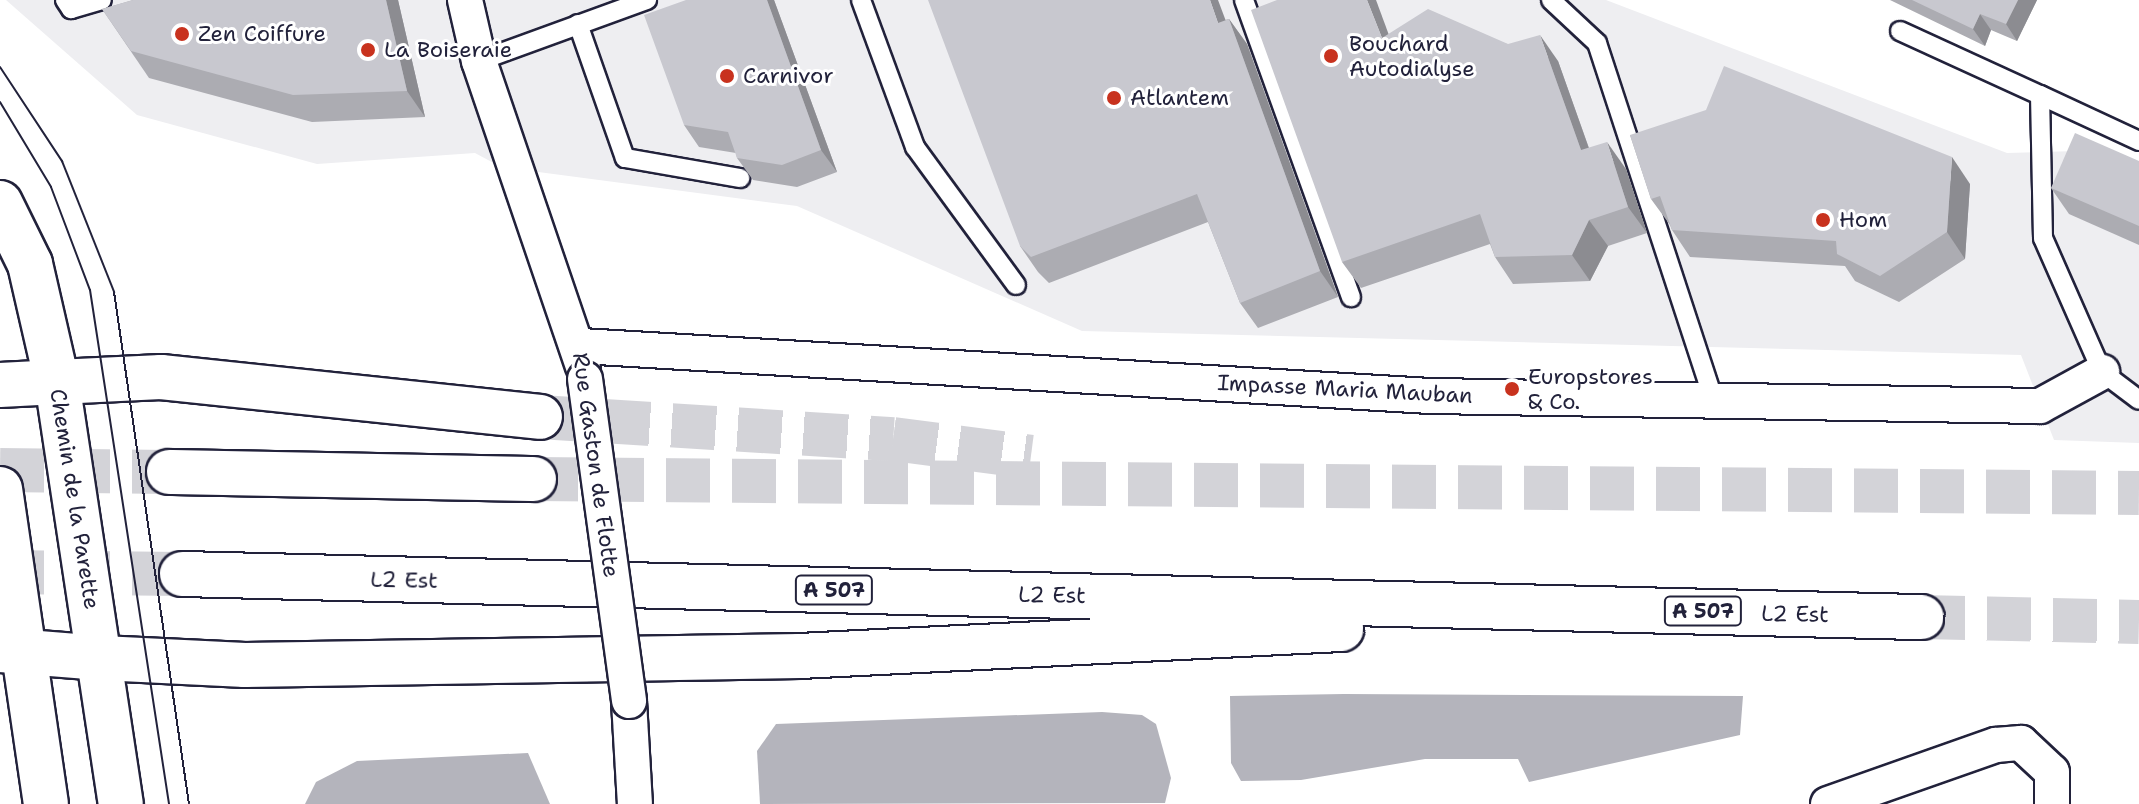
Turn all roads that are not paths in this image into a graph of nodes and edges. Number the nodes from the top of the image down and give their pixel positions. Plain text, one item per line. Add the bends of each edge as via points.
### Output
1 (65, 0) edge
2 (102, 0) edge
3 (465, 0) edge
4 (647, 0) edge
5 (861, 0) edge
6 (1244, 0) edge
7 (1551, 0) edge
8 (578, 24) junction
9 (1900, 31) dead end
10 (479, 61) junction
11 (2040, 95) junction
12 (2139, 141) edge
13 (740, 178) edge
14 (0, 203) edge
15 (1016, 285) dead end
16 (1351, 297) dead end
17 (583, 362) junction
18 (2102, 372) junction
19 (57, 382) junction
20 (0, 385) edge
21 (1714, 400) junction
22 (2139, 400) edge
23 (540, 417) tunnel mouth
24 (169, 472) tunnel mouth
25 (534, 479) tunnel mouth
26 (0, 489) edge
27 (182, 574) tunnel mouth
28 (1485, 606) junction
29 (1921, 617) tunnel mouth
30 (13, 651) edge
31 (101, 658) junction
32 (46, 804) edge
33 (121, 804) edge
34 (635, 804) edge
35 (1828, 804) edge
36 (2052, 804) edge

1 - 2 lane via 71,9
3 - 10 street, Rue Gaston de Flotte
4 - 8 lane
5 - 15 lane via 915,147
6 - 16 lane
7 - 21 lane via 1597,43
8 - 10 lane
8 - 13 lane via 625,158
9 - 11 lane
10 - 17 street, Rue Gaston de Flotte
11 - 12 lane
11 - 18 lane via 2043,238
14 - 19 main road, Chemin de la Parette via 30,264
17 - 21 street, Impasse Maria Mauban via 1431,396
17 - 34 street, Rue Gaston de Flotte, bridge via 629,701
18 - 21 street, Impasse Maria Mauban via 2040,406
18 - 22 lane
19 - 20 main road
19 - 23 main road via 161,377
19 - 31 main road, Chemin de la Parette
24 - 25 main road
26 - 30 main road
27 - 28 main road, L2 Est / A 507
28 - 29 main road, L2 Est / A 507
28 - 31 main road via 1367,627 800,656 245,665
30 - 31 main road
30 - 32 main road
31 - 33 main road, Chemin de la Parette
35 - 36 street via 1996,745 2021,743 2052,772

